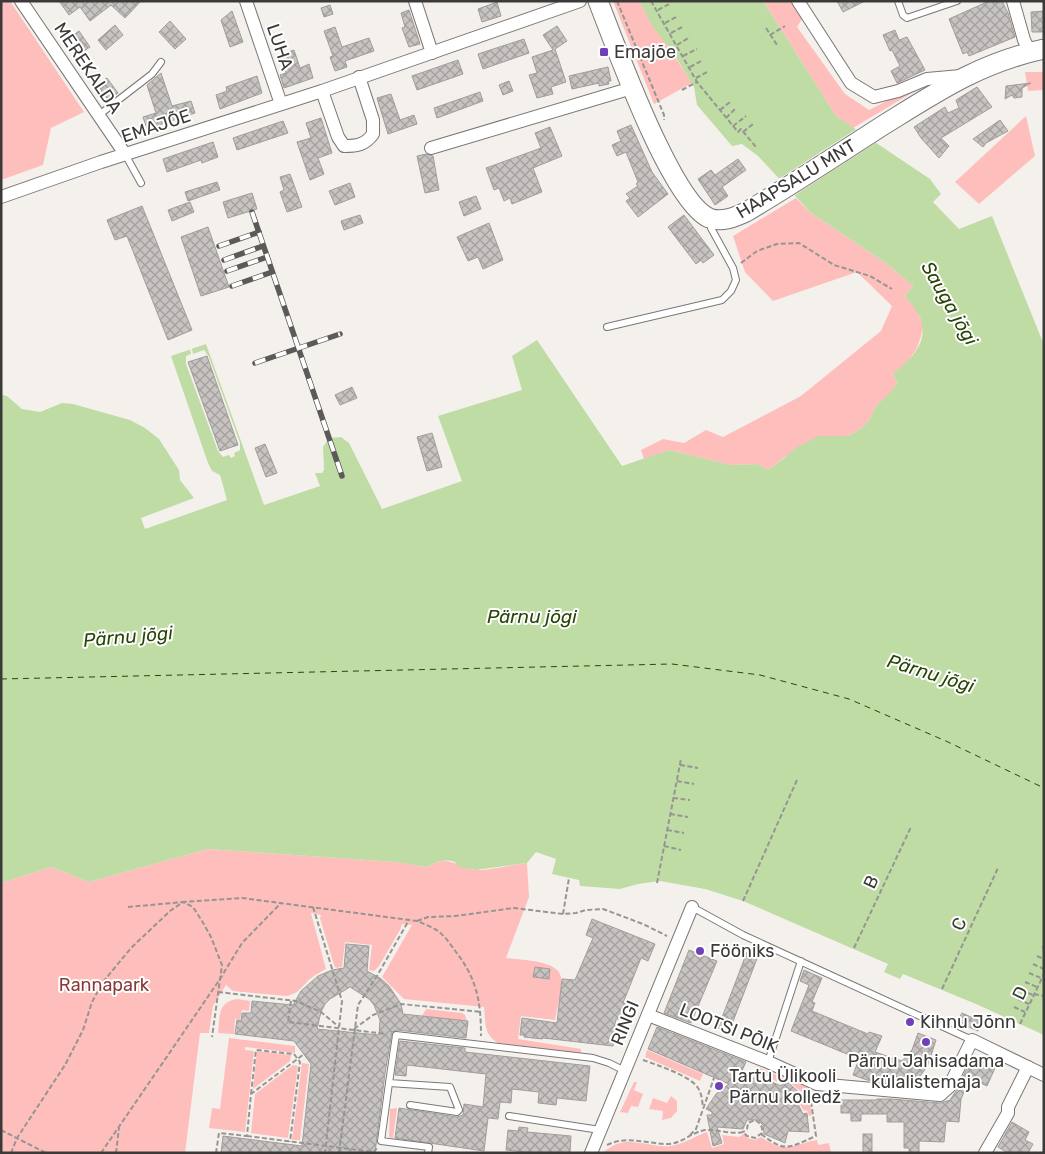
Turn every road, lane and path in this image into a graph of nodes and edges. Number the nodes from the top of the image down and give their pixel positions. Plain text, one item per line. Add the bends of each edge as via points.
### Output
1 (21, 1) edge
2 (246, 1) edge
3 (415, 1) edge
4 (580, 1) edge
5 (598, 1) edge
6 (617, 1) edge
7 (651, 1) edge
8 (798, 1) edge
9 (898, 1) edge
10 (957, 1) edge
11 (1013, 1) edge
12 (671, 3) dead end
13 (657, 11) junction
14 (678, 16) dead end
15 (664, 24) junction
16 (684, 26) dead end
17 (785, 26) dead end
18 (766, 28) dead end
19 (670, 34) junction
20 (770, 35) junction
21 (690, 37) dead end
22 (676, 45) junction
23 (777, 45) dead end
24 (696, 49) dead end
25 (1039, 52) edge
26 (432, 53) junction
27 (683, 56) junction
28 (703, 60) dead end
29 (161, 62) dead end
30 (689, 68) junction
31 (709, 70) dead end
32 (965, 76) junction
33 (359, 78) junction
34 (695, 78) junction
35 (697, 82) junction
36 (632, 88) junction
37 (682, 90) dead end
38 (322, 91) junction
39 (730, 102) dead end
40 (281, 104) junction
41 (720, 110) junction
42 (735, 110) dead end
43 (99, 115) junction
44 (746, 116) dead end
45 (726, 118) junction
46 (664, 122) dead end
47 (753, 124) dead end
48 (733, 126) junction
49 (743, 132) junction
50 (756, 147) dead end
51 (431, 148) dead end
52 (125, 154) junction
53 (141, 183) dead end
54 (1, 197) edge
55 (710, 218) junction
56 (733, 268) junction
57 (892, 289) dead end
58 (607, 327) dead end
59 (681, 759) dead end
60 (680, 764) junction
61 (698, 768) dead end
62 (797, 780) dead end
63 (677, 781) junction
64 (694, 784) dead end
65 (673, 798) junction
66 (690, 800) dead end
67 (670, 814) junction
68 (688, 817) dead end
69 (911, 827) dead end
70 (667, 830) junction
71 (684, 833) dead end
72 (664, 846) junction
73 (681, 850) dead end
74 (998, 868) dead end
75 (569, 878) dead end
76 (657, 883) dead end
77 (743, 901) dead end
78 (183, 902) junction
79 (281, 903) junction
80 (128, 907) dead end
81 (313, 907) junction
82 (692, 907) joint
83 (563, 914) junction
84 (409, 920) junction
85 (417, 921) junction
86 (678, 942) junction
87 (854, 948) dead end
88 (1037, 956) dead end
89 (1044, 959) edge
90 (801, 961) junction
91 (1033, 964) dead end
92 (1044, 969) edge
93 (1029, 973) dead end
94 (1044, 974) edge
95 (220, 979) junction
96 (1042, 979) junction
97 (1025, 982) dead end
98 (1037, 987) junction
99 (942, 990) dead end
100 (1022, 990) dead end
101 (218, 992) junction
102 (1034, 995) junction
103 (1044, 996) edge
104 (1018, 999) dead end
105 (291, 1001) junction
106 (1029, 1004) junction
107 (1014, 1007) dead end
108 (481, 1012) junction
109 (1025, 1012) junction
110 (648, 1015) junction
111 (1020, 1024) dead end
112 (339, 1027) junction
113 (354, 1030) junction
114 (396, 1035) junction
115 (212, 1037) dead end
116 (972, 1040) junction
117 (481, 1045) junction
118 (304, 1054) dead end
119 (297, 1059) junction
120 (641, 1059) dead end
121 (768, 1062) junction
122 (1028, 1067) junction
123 (625, 1071) junction
124 (1044, 1075) edge
125 (714, 1078) dead end
126 (389, 1083) junction
127 (809, 1087) dead end
128 (252, 1094) junction
129 (410, 1105) dead end
130 (703, 1107) junction
131 (509, 1116) dead end
132 (119, 1126) junction
133 (1, 1130) edge
134 (600, 1130) junction
135 (743, 1132) junction
136 (761, 1134) junction
137 (247, 1136) junction
138 (690, 1136) junction
139 (17, 1138) junction
140 (382, 1141) junction
141 (290, 1142) junction
142 (326, 1146) junction
143 (340, 1148) junction
144 (597, 1150) edge
145 (11, 1153) edge
146 (46, 1153) edge
147 (101, 1153) edge
148 (116, 1153) edge
149 (216, 1153) edge
150 (326, 1153) edge
151 (339, 1153) edge
152 (428, 1153) edge
153 (985, 1153) edge

1 - 43 street, MEREKALDA
2 - 40 street, LUHA
3 - 26 street
4 - 26 street, EMAJÕE
5 - 36 main road
6 - 46 path via 664,115
7 - 13 path
8 - 32 street via 851,83 874,97 898,92 927,78
9 - 10 lane via 903,16 907,18
11 - 25 street via 1024,40
12 - 13 path
13 - 15 path
14 - 15 path
15 - 19 path
16 - 19 path
17 - 20 path
18 - 20 path
19 - 22 path
20 - 23 path
21 - 22 path
22 - 27 path
24 - 27 path
25 - 32 main road, HAAPSALU MNT via 995,62
26 - 33 street, EMAJÕE
27 - 30 path
28 - 30 path
29 - 43 lane via 152,74
30 - 34 path
31 - 34 path
32 - 55 main road, HAAPSALU MNT via 736,217
33 - 38 street, EMAJÕE
33 - 38 street via 373,120 373,134 362,144 344,146
34 - 35 path
35 - 37 path
35 - 41 path
36 - 51 street
36 - 55 main road via 674,176 696,208
38 - 40 street, EMAJÕE
39 - 41 path
40 - 52 street, EMAJÕE
41 - 45 path
42 - 45 path
43 - 52 street, MEREKALDA
44 - 48 path
45 - 48 path
47 - 49 path
48 - 49 path via 738,132 741,129
49 - 50 path
52 - 53 lane
52 - 54 street, EMAJÕE
55 - 56 lane via 711,228
56 - 57 path via 758,251 777,244 799,243 834,265 870,276
56 - 58 lane via 736,280 732,291 722,300
59 - 60 path
60 - 61 path
60 - 63 path
62 - 77 path
63 - 64 path
63 - 65 path
65 - 66 path
65 - 67 path
67 - 68 path
67 - 70 path
69 - 87 path, B
70 - 71 path
70 - 72 path
72 - 73 path
72 - 76 path
74 - 99 path, C
75 - 83 path
78 - 79 path via 242,898
78 - 80 path
78 - 95 path via 193,907 212,937 222,965
78 - 139 path via 131,948 102,982 65,1065
79 - 81 path
79 - 95 path via 242,943
81 - 84 path
81 - 112 path via 342,1001
82 - 86 street, RINGI
82 - 90 lane
83 - 85 path via 514,908 428,917
83 - 86 path via 603,909
84 - 85 path
84 - 113 path via 358,1005
85 - 108 path via 439,932 465,963 474,981
86 - 110 street, RINGI
88 - 89 path
90 - 116 lane
90 - 121 lane
91 - 92 path
93 - 96 path
94 - 96 path, D
95 - 101 path
95 - 132 path
96 - 98 path, D
97 - 98 path
98 - 102 path, D
100 - 102 path
101 - 105 path
101 - 115 path
102 - 103 path
102 - 106 path, D
104 - 106 path
105 - 112 path via 321,1012
105 - 112 path via 288,1022
106 - 109 path, D
107 - 109 path
108 - 113 path via 401,1004 373,1015
108 - 117 path
109 - 111 path, D
110 - 121 street, LOOTSI PÕIK
110 - 123 street, RINGI
112 - 113 path
112 - 142 path
113 - 114 path
113 - 143 path
114 - 117 lane
114 - 126 lane
116 - 121 street, LOOTSI PÕIK via 949,1087 940,1095 817,1084
116 - 122 street
117 - 123 lane via 593,1058
118 - 119 path
119 - 128 path
119 - 128 path via 294,1054 256,1050
119 - 141 path via 300,1062
120 - 130 path via 674,1072 698,1087
122 - 124 street
122 - 153 street via 1008,1106 1008,1113
123 - 134 street, RINGI
125 - 130 path
126 - 129 lane via 450,1088 459,1110
126 - 140 lane
127 - 136 path via 816,1136 783,1147
128 - 137 path
130 - 138 path via 696,1129
131 - 134 lane
132 - 147 path
132 - 148 path
133 - 139 path
134 - 144 street, RINGI
135 - 136 path via 755,1138
135 - 136 path via 748,1123 755,1120 761,1125
135 - 138 path via 707,1130
137 - 141 path
137 - 149 path via 219,1133
138 - 144 path via 668,1144 616,1141
139 - 145 path
139 - 146 path
140 - 143 path via 374,1152
140 - 152 lane via 429,1147
141 - 142 path
142 - 143 path
142 - 150 path
143 - 151 path

